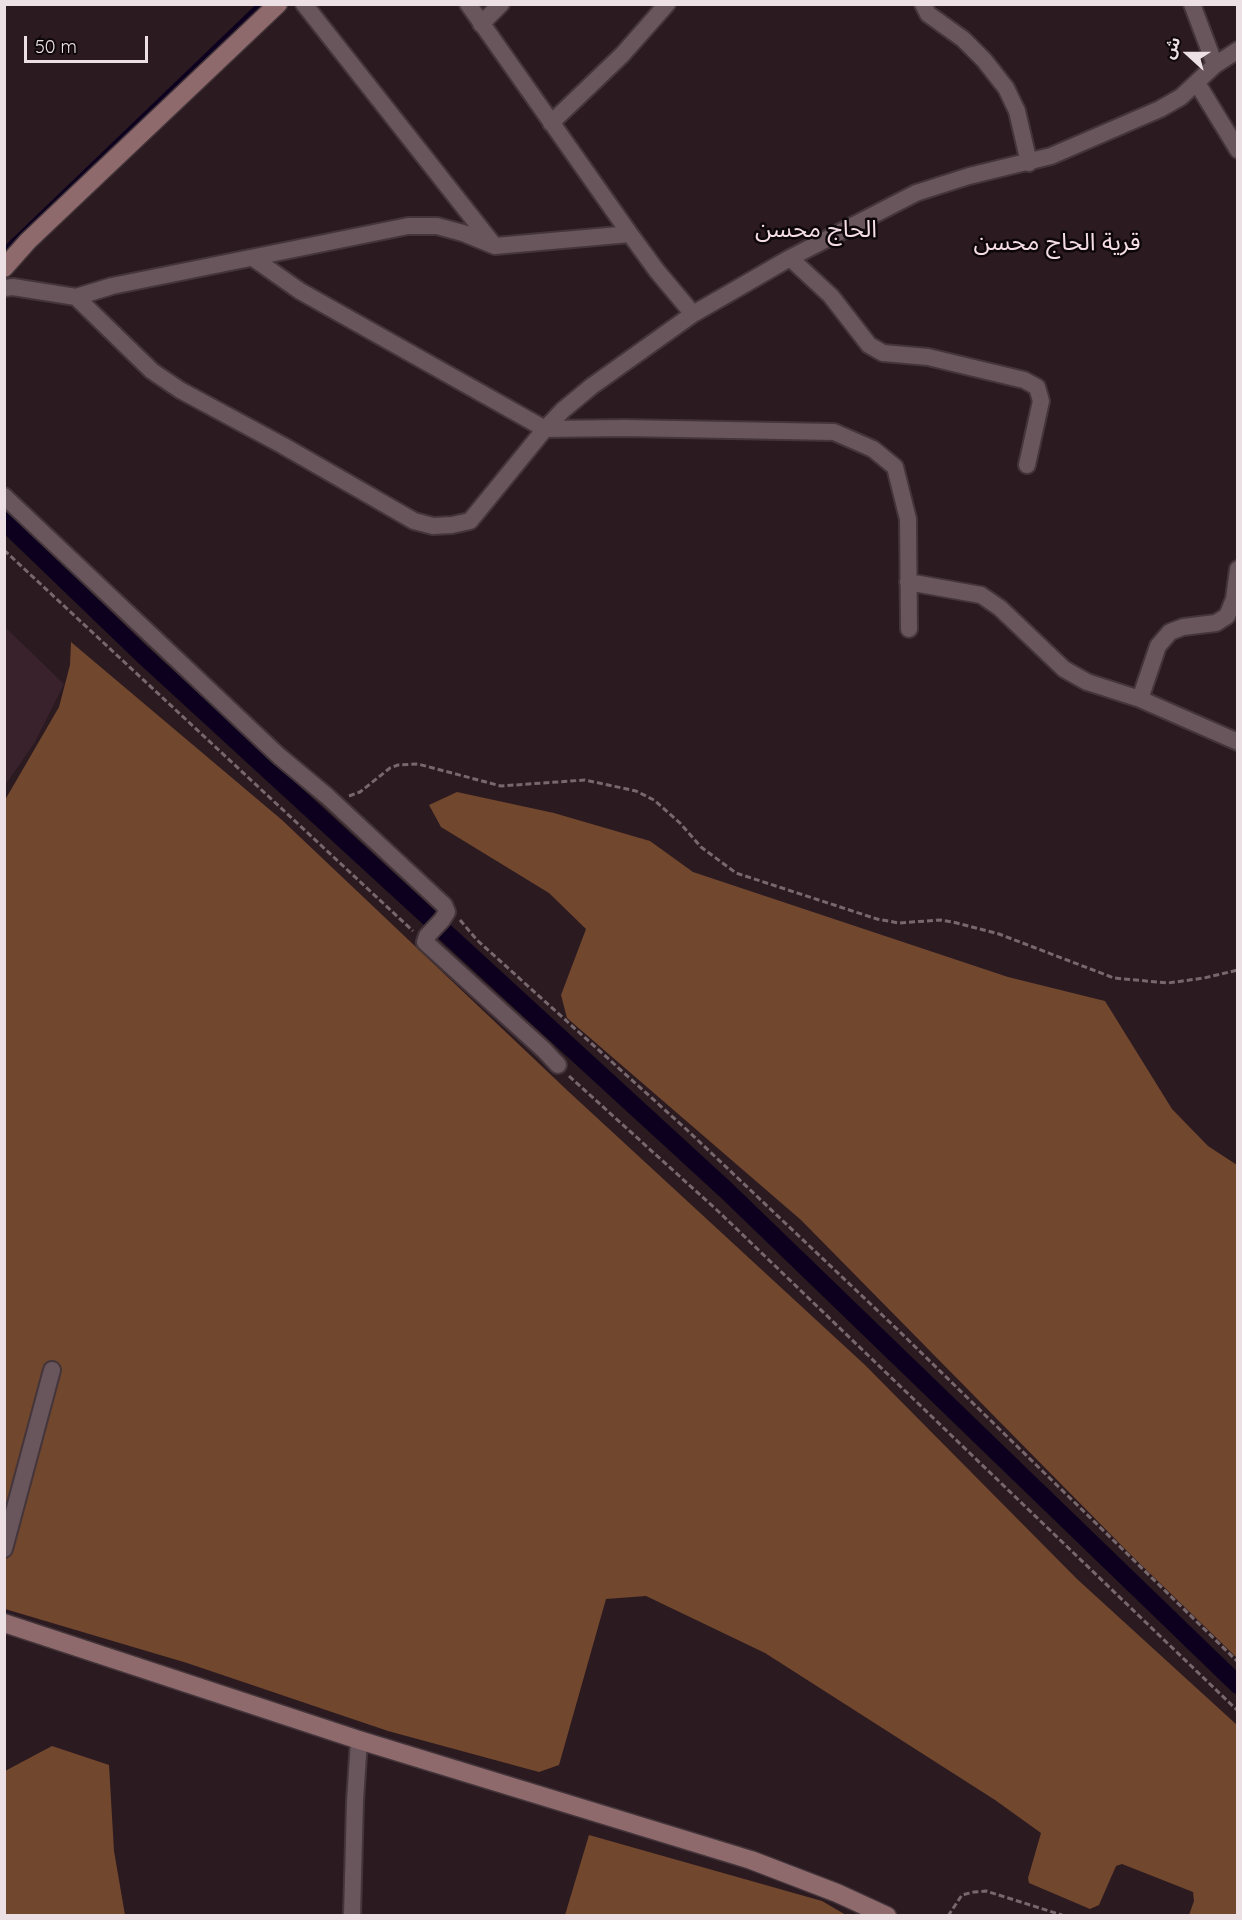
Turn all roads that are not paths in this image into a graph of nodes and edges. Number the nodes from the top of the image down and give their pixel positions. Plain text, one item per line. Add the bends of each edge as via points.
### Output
1 (278, 4) edge
2 (304, 4) edge
3 (468, 4) edge
4 (501, 4) edge
5 (667, 4) edge
6 (923, 4) edge
7 (1192, 4) edge
8 (481, 24) junction
9 (1238, 50) edge
10 (1215, 65) junction
11 (1197, 83) junction
12 (551, 123) junction
13 (1238, 150) edge
14 (1029, 163) junction
15 (630, 234) junction
16 (495, 246) junction
17 (253, 258) junction
18 (790, 258) junction
19 (4, 268) edge
20 (4, 288) edge
21 (76, 297) junction
22 (693, 314) junction
23 (545, 429) junction
24 (1027, 465) dead end
25 (4, 496) edge
26 (1238, 569) edge
27 (908, 582) junction
28 (909, 629) dead end
29 (1140, 699) junction
30 (1238, 742) edge
31 (558, 1065) road end
32 (52, 1370) dead end
33 (4, 1549) edge
34 (4, 1623) edge
35 (359, 1740) junction
36 (352, 1916) edge
37 (887, 1916) edge

1 - 19 street
2 - 16 street
3 - 8 street
4 - 8 street
5 - 12 street via 622,55
6 - 14 street via 928,14 963,39 1006,87 1017,111
7 - 10 street
8 - 12 street
9 - 10 street
10 - 11 street
11 - 13 street
11 - 14 street via 1160,109
12 - 15 street
14 - 18 street via 916,193
15 - 16 street
15 - 22 street
16 - 17 street via 437,226 408,226
17 - 21 street
17 - 23 street via 309,296
18 - 22 street
18 - 24 street via 831,296 869,345 883,352 928,357 1024,380 1037,387 1041,401
20 - 21 street
21 - 23 street via 152,371 180,390 414,521 433,526 470,521
22 - 23 street via 592,386
23 - 27 street via 834,432 873,449 895,466 908,519
25 - 31 street via 279,756 327,796
26 - 29 street via 1227,616 1216,623 1170,632 1158,646
27 - 28 street
27 - 29 street via 981,595 1064,669 1088,682
29 - 30 street
32 - 33 street
34 - 35 street
35 - 36 street
35 - 37 street via 751,1860

